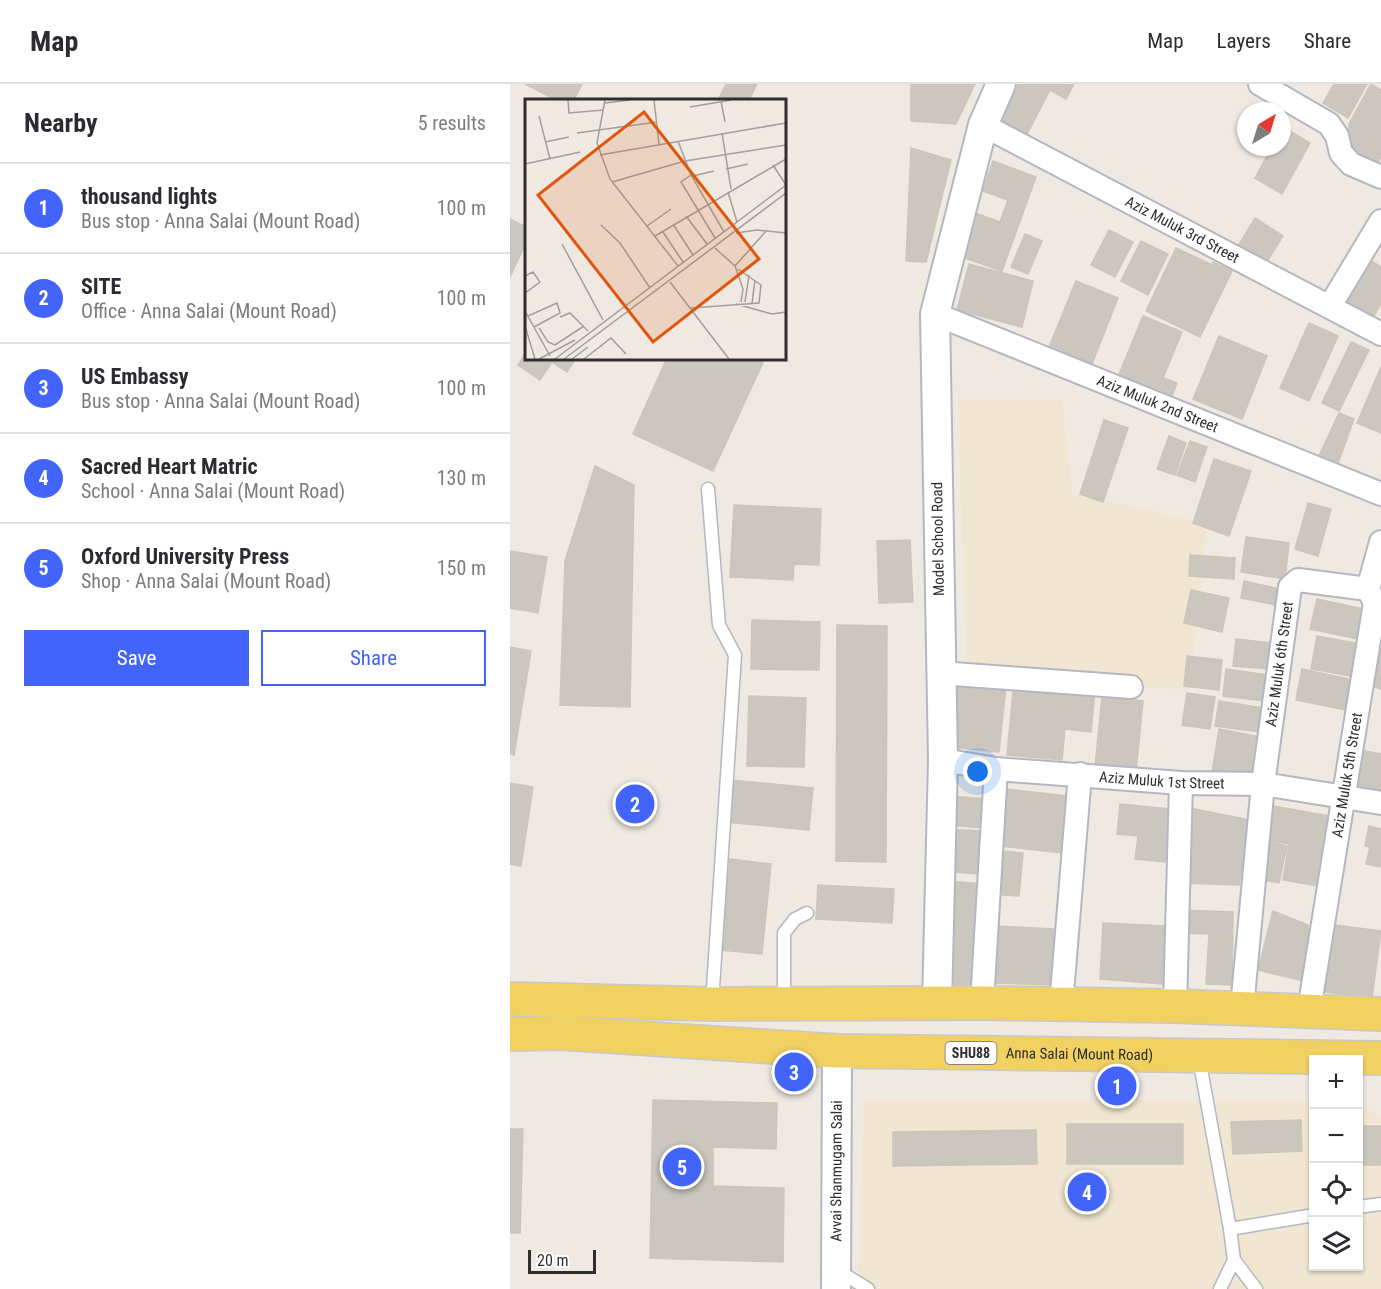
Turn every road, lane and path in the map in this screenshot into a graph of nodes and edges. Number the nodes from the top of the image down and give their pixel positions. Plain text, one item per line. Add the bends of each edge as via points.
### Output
1 (1001, 84) edge
2 (1260, 84) edge
3 (983, 125) junction
4 (1381, 177) edge
5 (1381, 221) edge
6 (1330, 306) junction
7 (935, 314) junction
8 (1381, 334) edge
9 (708, 489) dead end
10 (1381, 494) edge
11 (1381, 542) edge
12 (1375, 599) edge
13 (940, 673) junction
14 (1131, 687) dead end
15 (943, 760) junction
16 (996, 769) junction
17 (1080, 774) junction
18 (1181, 783) junction
19 (1263, 784) junction
20 (1343, 795) junction
21 (1381, 803) edge
22 (807, 913) dead end
23 (517, 994) edge
24 (982, 1003) junction
25 (712, 1004) junction
26 (784, 1004) junction
27 (937, 1004) junction
28 (1061, 1006) junction
29 (1175, 1006) junction
30 (1242, 1008) junction
31 (1309, 1010) junction
32 (1381, 1014) edge
33 (529, 1040) edge
34 (837, 1052) junction
35 (1198, 1056) junction
36 (1381, 1058) edge
37 (1381, 1204) edge
38 (1363, 1206) edge
39 (1309, 1216) edge
40 (1230, 1229) junction
41 (1234, 1260) junction
42 (836, 1279) edge
43 (868, 1289) edge
44 (1220, 1289) edge
45 (1256, 1289) edge

1 - 3 street, Model School Road
2 - 4 street via 1329,124 1341,153 1351,164
3 - 6 street, Aziz Muluk 3rd Street
3 - 7 street, Model School Road
5 - 6 street
6 - 8 street, Aziz Muluk 3rd Street
7 - 10 street, Aziz Muluk 2nd Street
7 - 13 street, Model School Road
9 - 25 lane via 719,625 735,655
11 - 12 street, Aziz Muluk 5th Street
12 - 19 street, Aziz Muluk 6th Street via 1298,580 1290,587
12 - 20 street, Aziz Muluk 5th Street
13 - 14 street
13 - 15 street, Model School Road
15 - 16 street, Aziz Muluk 1st Street
15 - 27 street, Model School Road
16 - 17 street, Aziz Muluk 1st Street
16 - 24 street
17 - 18 street, Aziz Muluk 1st Street
17 - 28 street
18 - 19 street, Aziz Muluk 1st Street
18 - 29 street
19 - 20 street, Aziz Muluk 1st Street
19 - 30 street, Aziz Muluk 6th Street
20 - 21 street, Aziz Muluk 1st Street
20 - 31 street, Aziz Muluk 5th Street
22 - 26 lane via 795,919 784,933
23 - 25 main road via 531,984 567,999
24 - 27 main road
24 - 28 main road
25 - 26 main road
26 - 27 main road
28 - 29 main road
29 - 30 main road
30 - 31 main road
31 - 32 main road
33 - 34 main road, Anna Salai (Mount Road) / SHU88
34 - 35 main road, Anna Salai (Mount Road) / SHU88
34 - 42 street, Avvai Shanmugam Salai
35 - 36 main road, Anna Salai (Mount Road) / SHU88
35 - 40 lane
37 - 38 lane
39 - 40 lane
40 - 41 lane
41 - 44 lane
41 - 45 lane
42 - 43 lane

